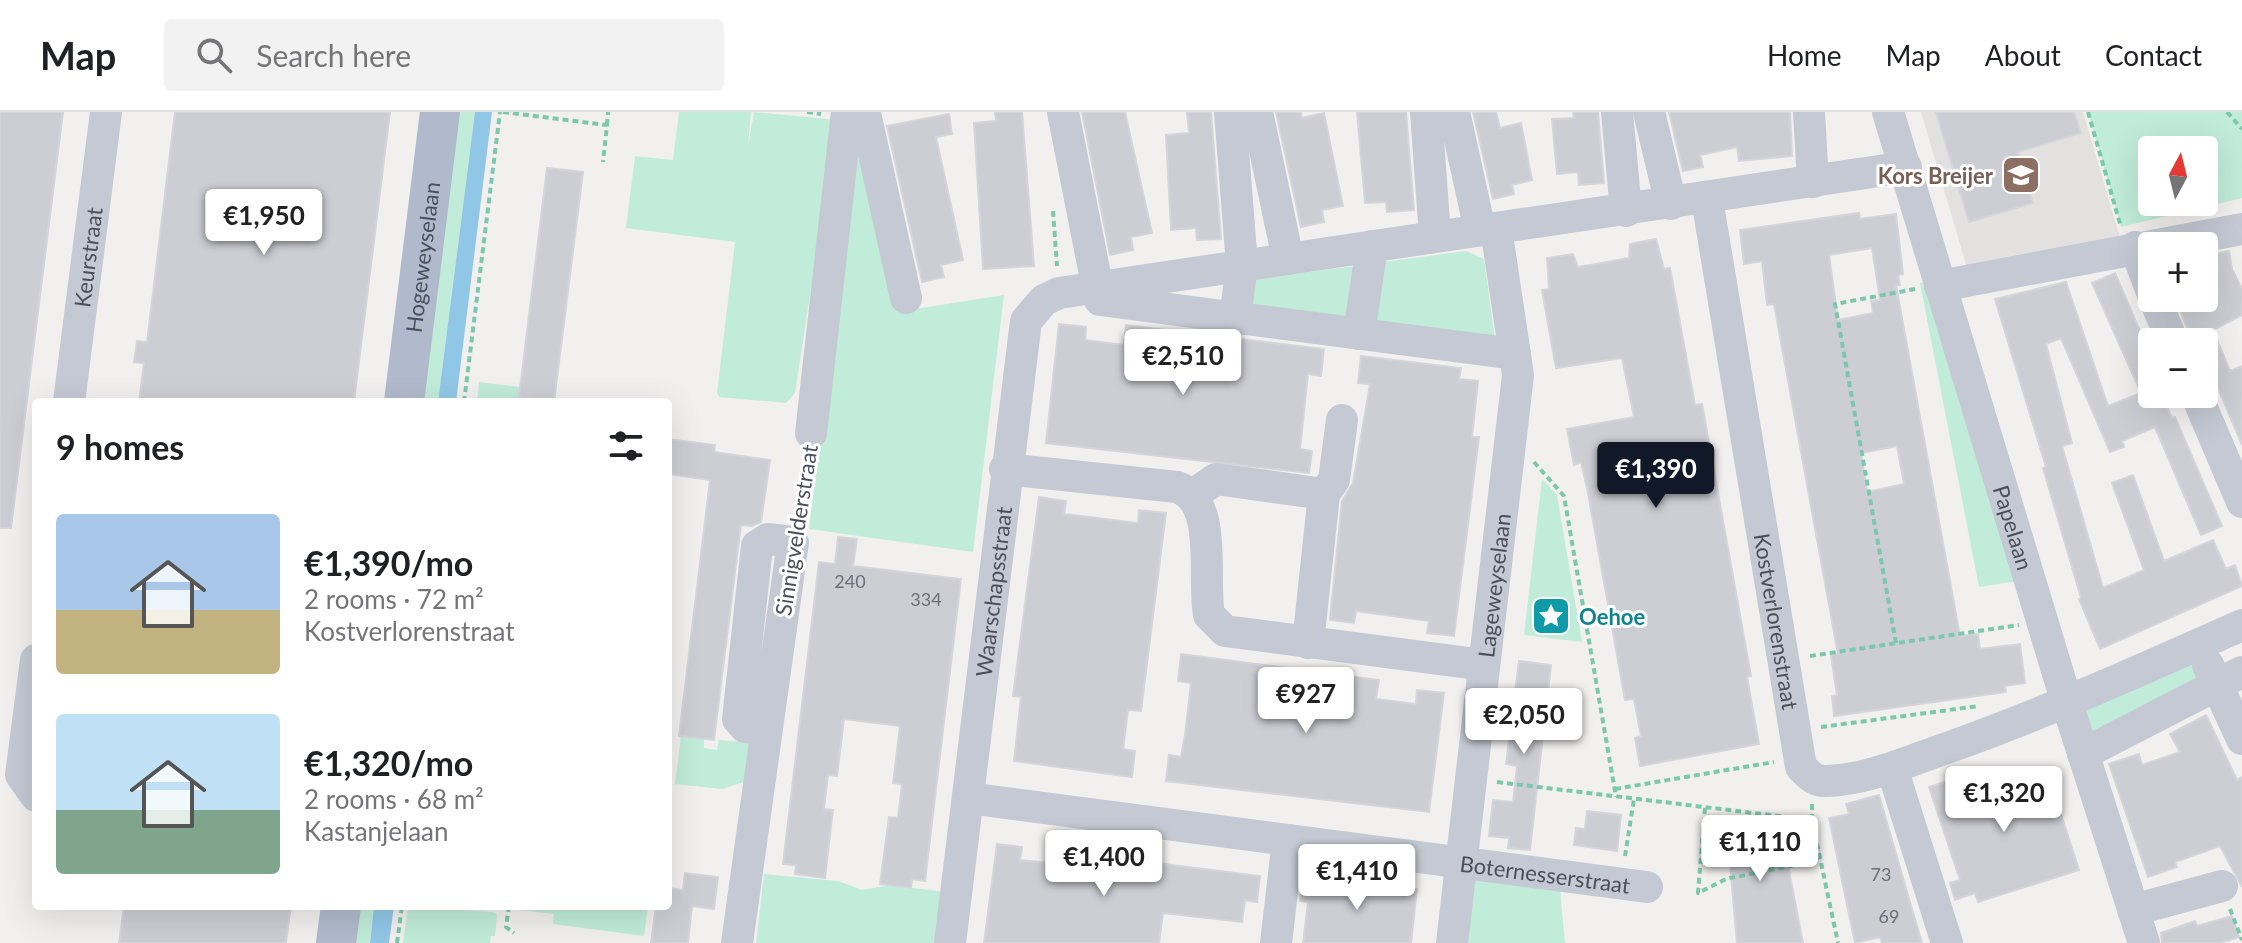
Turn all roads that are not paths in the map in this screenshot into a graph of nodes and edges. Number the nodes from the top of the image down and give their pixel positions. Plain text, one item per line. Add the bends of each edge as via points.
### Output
1 (106, 112) edge
2 (440, 112) edge
3 (1063, 112) edge
4 (1230, 112) edge
5 (1257, 112) edge
6 (1426, 112) edge
7 (1454, 112) edge
8 (1617, 112) edge
9 (1649, 112) edge
10 (1809, 112) edge
11 (1888, 112) edge
12 (847, 114) edge
13 (1906, 167) junction
14 (1813, 182) junction
15 (1707, 199) junction
16 (1671, 204) junction
17 (1626, 211) junction
18 (1488, 229) junction
19 (2242, 229) edge
20 (1435, 236) junction
21 (1372, 246) junction
22 (2131, 248) junction
23 (1288, 259) junction
24 (2138, 263) edge
25 (1242, 265) junction
26 (1939, 282) junction
27 (1097, 287) junction
28 (906, 298) dead end
29 (1235, 318) junction
30 (1359, 334) junction
31 (1515, 354) junction
32 (70, 398) edge
33 (404, 398) edge
34 (2202, 408) edge
35 (1342, 420) dead end
36 (811, 433) road end
37 (1005, 469) junction
38 (1324, 494) junction
39 (1193, 495) junction
40 (2242, 502) edge
41 (793, 542) road end
42 (2242, 625) edge
43 (1308, 643) junction
44 (2198, 645) junction
45 (1484, 665) junction
46 (2229, 678) edge
47 (32, 691) edge
48 (2067, 703) junction
49 (2242, 739) edge
50 (2083, 754) junction
51 (1892, 768) junction
52 (21, 792) edge
53 (968, 798) junction
54 (1288, 840) junction
55 (1460, 863) junction
56 (1634, 885) road end
57 (2225, 894) road end
58 (340, 910) edge
59 (2133, 910) junction
60 (336, 943) edge
61 (737, 943) edge
62 (950, 943) edge
63 (1276, 943) edge
64 (1452, 943) edge
65 (1947, 943) edge
66 (2144, 943) edge

1 - 32 street, Keurstraat
2 - 33 main road, Hogeweyselaan
3 - 27 street
4 - 25 street
5 - 23 street
6 - 20 street
7 - 18 street
8 - 17 street
9 - 16 street
10 - 14 street
11 - 13 street, Papelaan
12 - 28 street, Sinnigvelderstraat via 865,113
12 - 36 street, Sinnigvelderstraat
13 - 14 street, Waarschapsstraat
13 - 26 street, Papelaan
14 - 15 street, Waarschapsstraat
15 - 16 street, Waarschapsstraat
15 - 51 street, Kostverlorenstraat via 1802,756 1826,781
16 - 17 street, Waarschapsstraat
17 - 18 street, Waarschapsstraat
18 - 20 street, Waarschapsstraat
18 - 31 street, Lageweyselaan
19 - 22 street
20 - 21 street, Waarschapsstraat
21 - 23 street, Waarschapsstraat
21 - 30 street
22 - 24 street
22 - 26 street
23 - 25 street, Waarschapsstraat
25 - 27 street, Waarschapsstraat
25 - 29 street
26 - 48 street, Papelaan
27 - 29 street via 1100,300
27 - 37 street, Waarschapsstraat via 1044,300 1026,321
29 - 30 street
30 - 31 street
31 - 45 street, Lageweyselaan via 1518,375
34 - 40 street
35 - 38 street via 1334,480
37 - 39 street via 1177,487
37 - 53 street, Waarschapsstraat
38 - 39 street via 1216,479
38 - 43 street
39 - 43 street via 1203,511 1212,622 1225,631
41 - 61 street, Sinnigvelderstraat
42 - 44 street
43 - 45 street
44 - 46 street
44 - 48 street
45 - 55 street, Lageweyselaan
46 - 49 street
46 - 50 street
47 - 52 street
48 - 50 street, Papelaan
48 - 51 street
50 - 59 street, Papelaan
51 - 65 street
53 - 54 street, Boternesserstraat
53 - 62 street, Waarschapsstraat
54 - 55 street, Boternesserstraat
54 - 63 street
55 - 56 street, Boternesserstraat
55 - 64 street, Lageweyselaan
57 - 59 street
58 - 60 main road
59 - 66 street, Papelaan

